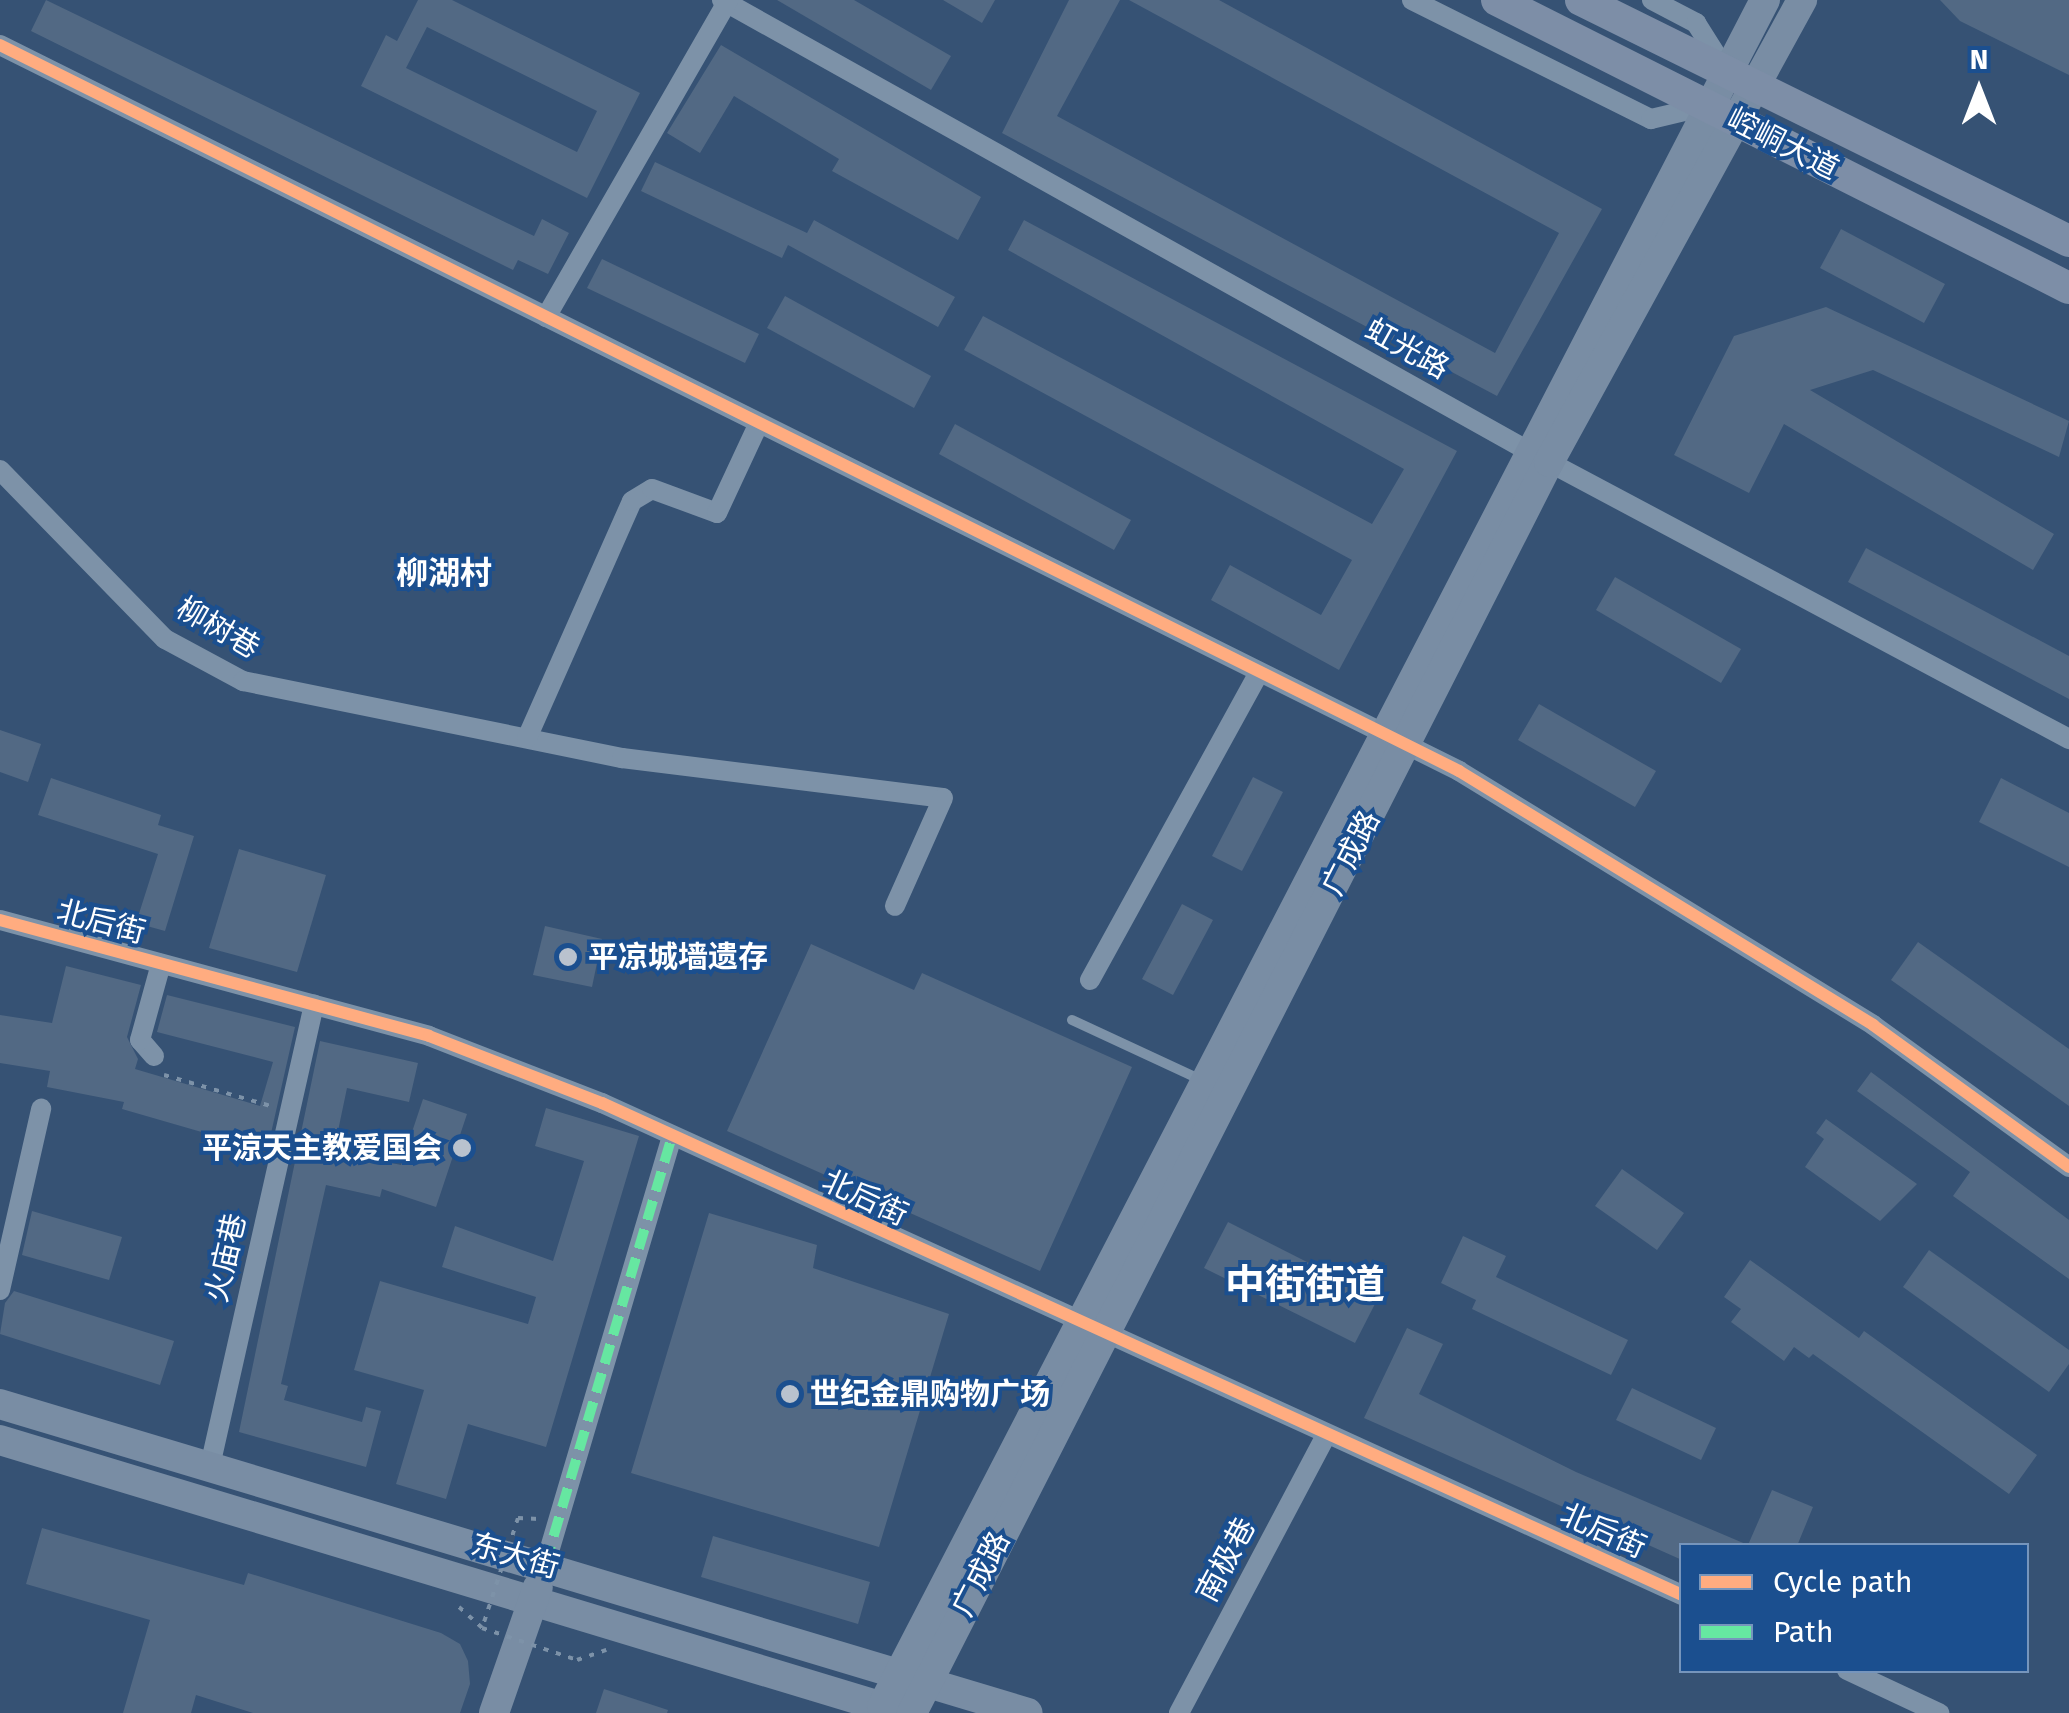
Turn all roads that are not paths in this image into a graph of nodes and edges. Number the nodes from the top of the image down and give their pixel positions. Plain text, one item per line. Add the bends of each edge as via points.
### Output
1 (1412, 0) edge
2 (1497, 0) edge
3 (1581, 0) edge
4 (1652, 0) edge
5 (1765, 0) edge
6 (1802, 0) edge
7 (725, 1) edge
8 (0, 44) edge
9 (1726, 71) junction
10 (1756, 86) junction
11 (1722, 113) junction
12 (2069, 241) edge
13 (2069, 288) edge
14 (546, 317) junction
15 (759, 422) junction
16 (1540, 457) junction
17 (0, 470) edge
18 (1259, 672) junction
19 (527, 738) junction
20 (2069, 738) edge
21 (1396, 740) junction
22 (895, 906) dead end
23 (0, 920) edge
24 (161, 964) junction
25 (1090, 980) dead end
26 (314, 1005) junction
27 (1072, 1020) dead end
28 (152, 1064) road end
29 (1206, 1082) junction
30 (42, 1109) dead end
31 (672, 1136) junction
32 (2069, 1167) edge
33 (0, 1290) edge
34 (1092, 1330) junction
35 (0, 1404) edge
36 (1326, 1435) junction
37 (0, 1440) edge
38 (210, 1466) junction
39 (545, 1565) junction
40 (1679, 1594) edge
41 (532, 1604) junction
42 (1852, 1673) edge
43 (916, 1675) junction
44 (899, 1711) edge
45 (494, 1713) edge
46 (1028, 1713) edge
47 (1180, 1713) edge
48 (1939, 1713) edge

1 - 11 street via 1651,120
2 - 11 main road, 崆峒大道
3 - 9 main road, 崆峒大道
4 - 9 street via 1696,22
5 - 9 main road, 广成路
6 - 10 main road, 广成路
7 - 14 street
7 - 16 street, 虹光路
8 - 14 street
9 - 10 main road, 崆峒大道
9 - 11 main road, 广成路
10 - 11 main road, 广成路
10 - 12 main road, 崆峒大道
11 - 13 main road, 崆峒大道
11 - 16 main road, 广成路
14 - 15 street
15 - 18 street
15 - 19 street via 717,513 652,489 632,501
16 - 20 street, 虹光路
16 - 21 main road, 广成路
17 - 19 street, 柳树巷 via 165,639 242,681
18 - 21 street
18 - 25 street
19 - 22 street, 柳树巷 via 622,758 943,798
21 - 29 main road, 广成路
21 - 32 street via 1874,1025
21 - 34 main road, 广成路
23 - 24 street, 北后街
24 - 26 street, 北后街
24 - 28 street via 140,1040
26 - 31 street, 北后街 via 430,1036
26 - 38 street, 火庙巷
27 - 29 lane
29 - 34 main road, 广成路
30 - 33 street
31 - 34 street, 北后街
31 - 39 street
34 - 36 street, 北后街
34 - 43 main road, 广成路
35 - 38 main road, 东大街
36 - 40 street, 北后街
36 - 47 street, 南极巷
37 - 41 main road, 东大街
38 - 39 main road, 东大街
39 - 41 main road
39 - 43 main road, 东大街
41 - 44 main road, 东大街
41 - 45 main road
42 - 48 street
43 - 44 main road, 广成路
43 - 46 main road, 东大街

